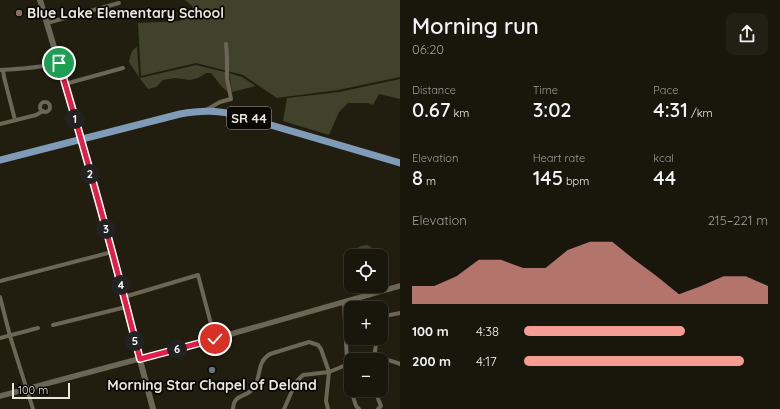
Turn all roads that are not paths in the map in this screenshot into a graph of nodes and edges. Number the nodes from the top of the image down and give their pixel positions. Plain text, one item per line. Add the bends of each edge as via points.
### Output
1 (40, 0) edge
2 (119, 3) dead end
3 (47, 23) junction
4 (226, 44) dead end
5 (59, 63) junction
6 (123, 68) dead end
7 (2, 70) edge
8 (65, 84) junction
9 (204, 110) junction
10 (43, 111) dead end
11 (15, 120) junction
12 (0, 124) edge
13 (81, 140) junction
14 (0, 160) edge
15 (400, 163) edge
16 (112, 252) junction
17 (0, 281) edge
18 (400, 286) edge
19 (0, 297) edge
20 (124, 297) junction
21 (348, 301) edge
22 (344, 302) edge
23 (126, 307) junction
24 (400, 313) edge
25 (388, 315) edge
26 (54, 324) dead end
27 (38, 328) dead end
28 (10, 336) junction
29 (0, 338) edge
30 (215, 339) junction
31 (140, 359) junction
32 (388, 360) edge
33 (400, 364) edge
34 (344, 367) edge
35 (329, 372) junction
36 (27, 389) junction
37 (0, 396) edge
38 (353, 397) edge
39 (377, 397) edge
40 (33, 409) edge
41 (153, 409) edge
42 (233, 409) edge
43 (284, 409) edge
44 (328, 409) edge
45 (359, 409) edge
46 (378, 409) edge

1 - 3 main road
2 - 3 street
3 - 5 main road
4 - 9 street via 231,99
5 - 7 street via 40,68
5 - 8 main road
6 - 8 street
7 - 11 street
8 - 13 main road
9 - 13 main road, SR 44
9 - 15 main road, SR 44 via 222,111
10 - 11 street
11 - 12 street
13 - 14 main road, SR 44
13 - 16 main road
16 - 17 street
16 - 20 main road
18 - 21 street
19 - 28 street
20 - 23 main road
20 - 30 street via 198,275
22 - 30 street
23 - 26 street
23 - 31 main road
24 - 25 street
27 - 28 street
28 - 29 street
28 - 36 street
30 - 31 street
31 - 36 street
31 - 41 main road
32 - 33 street
34 - 35 street
35 - 42 street via 321,349 314,343 309,342 270,354 261,361 259,377 252,389 238,397
35 - 43 street via 302,375 296,382
35 - 44 street via 326,401
36 - 37 street
36 - 40 street
38 - 45 street
39 - 46 street via 381,406

